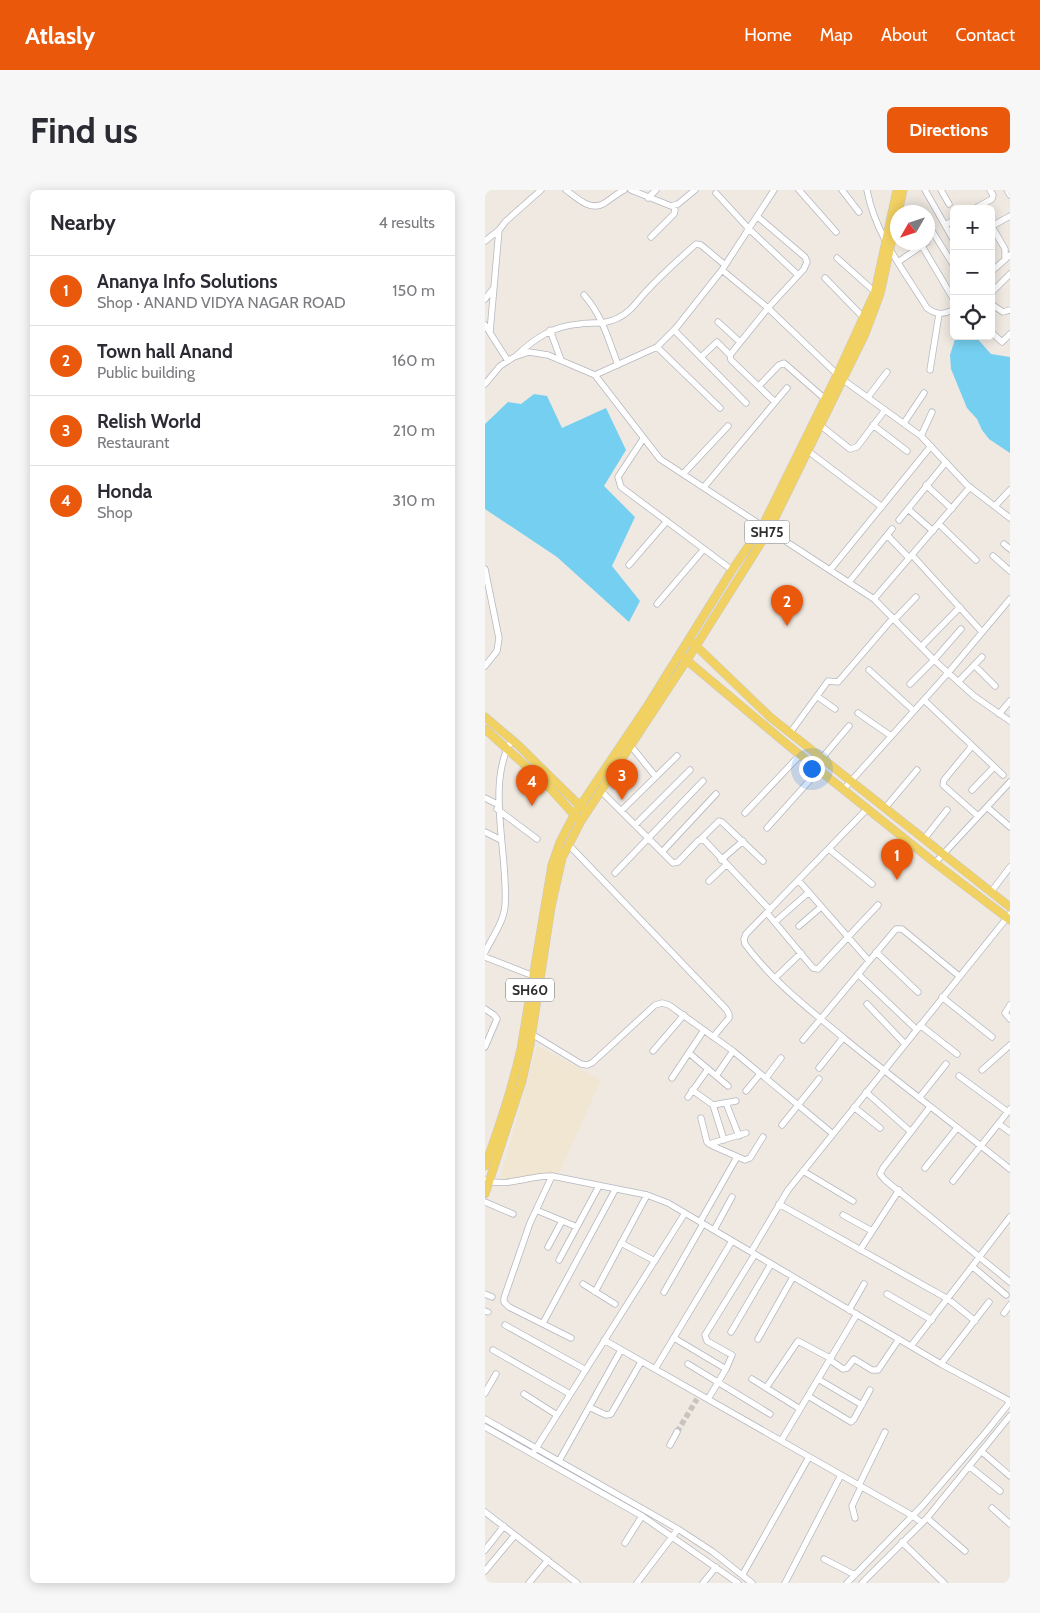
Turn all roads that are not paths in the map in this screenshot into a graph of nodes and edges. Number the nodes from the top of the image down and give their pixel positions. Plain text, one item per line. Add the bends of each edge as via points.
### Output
1 (541, 190) edge
2 (566, 190) edge
3 (623, 190) edge
4 (631, 190) edge
5 (656, 190) edge
6 (695, 190) edge
7 (774, 190) edge
8 (799, 190) edge
9 (842, 190) edge
10 (867, 190) edge
11 (897, 190) edge
12 (903, 190) edge
13 (925, 190) edge
14 (942, 190) edge
15 (990, 190) edge
16 (1007, 190) edge
17 (716, 193) dead end
18 (1010, 195) edge
19 (648, 198) junction
20 (949, 204) dead end
21 (900, 205) edge
22 (984, 205) edge
23 (674, 206) junction
24 (859, 212) dead end
25 (758, 216) junction
26 (1010, 216) edge
27 (950, 222) edge
28 (995, 224) edge
29 (945, 225) junction
30 (749, 229) junction
31 (499, 230) junction
32 (995, 231) edge
33 (836, 232) dead end
34 (950, 234) edge
35 (936, 236) edge
36 (651, 237) dead end
37 (485, 241) edge
38 (890, 243) edge
39 (889, 246) junction
40 (916, 250) edge
41 (929, 250) edge
42 (1007, 257) edge
43 (837, 258) dead end
44 (950, 259) edge
45 (899, 262) junction
46 (724, 268) junction
47 (995, 268) edge
48 (1010, 274) edge
49 (798, 275) junction
50 (825, 278) dead end
51 (494, 289) junction
52 (995, 289) edge
53 (875, 292) junction
54 (584, 295) dead end
55 (952, 295) edge
56 (485, 299) edge
57 (995, 307) edge
58 (768, 308) junction
59 (1010, 310) edge
60 (950, 311) edge
61 (939, 314) junction
62 (863, 316) junction
63 (718, 322) dead end
64 (603, 323) junction
65 (485, 325) edge
66 (550, 330) junction
67 (674, 330) junction
68 (490, 332) junction
69 (1010, 334) edge
70 (995, 336) edge
71 (740, 342) junction
72 (657, 348) junction
73 (730, 355) junction
74 (701, 357) junction
75 (511, 359) junction
76 (561, 360) junction
77 (618, 365) junction
78 (930, 370) dead end
79 (887, 372) dead end
80 (595, 375) junction
81 (840, 377) junction
82 (485, 384) edge
83 (759, 386) junction
84 (787, 388) dead end
85 (924, 393) dead end
86 (868, 397) junction
87 (825, 399) junction
88 (775, 402) junction
89 (746, 403) dead end
90 (720, 408) dead end
91 (885, 410) junction
92 (932, 412) dead end
93 (904, 423) junction
94 (820, 425) junction
95 (873, 425) junction
96 (728, 426) dead end
97 (921, 436) junction
98 (643, 439) junction
99 (931, 446) junction
100 (808, 451) junction
101 (907, 451) dead end
102 (946, 462) junction
103 (683, 474) junction
104 (926, 485) junction
105 (704, 487) junction
106 (970, 487) junction
107 (1010, 490) edge
108 (995, 506) junction
109 (882, 508) junction
110 (908, 509) junction
111 (952, 509) junction
112 (1010, 518) edge
113 (899, 520) dead end
114 (667, 521) junction
115 (939, 524) junction
116 (766, 528) junction
117 (892, 529) dead end
118 (933, 531) junction
119 (887, 536) junction
120 (1004, 544) dead end
121 (705, 549) junction
122 (1010, 549) edge
123 (911, 556) junction
124 (993, 556) dead end
125 (976, 560) dead end
126 (629, 565) dead end
127 (485, 569) edge
128 (732, 570) junction
129 (830, 570) junction
130 (1010, 571) edge
131 (849, 582) junction
132 (916, 597) dead end
133 (874, 599) junction
134 (1010, 599) edge
135 (657, 604) dead end
136 (960, 607) junction
137 (893, 619) junction
138 (961, 629) dead end
139 (982, 632) junction
140 (688, 638) junction
141 (696, 646) junction
142 (921, 647) junction
143 (679, 653) junction
144 (982, 657) dead end
145 (687, 660) junction
146 (934, 660) junction
147 (974, 665) junction
148 (485, 666) edge
149 (869, 670) dead end
150 (948, 672) junction
151 (958, 682) junction
152 (910, 684) dead end
153 (995, 686) dead end
154 (818, 697) junction
155 (923, 700) junction
156 (1010, 701) edge
157 (835, 710) dead end
158 (914, 711) junction
159 (858, 713) dead end
160 (999, 714) junction
161 (485, 717) edge
162 (1010, 721) edge
163 (849, 726) dead end
164 (485, 729) edge
165 (790, 733) junction
166 (891, 736) junction
167 (512, 740) junction
168 (631, 746) junction
169 (972, 746) junction
170 (506, 747) junction
171 (800, 755) junction
172 (677, 756) dead end
173 (822, 758) junction
174 (994, 767) junction
175 (690, 770) dead end
176 (819, 770) junction
177 (917, 770) dead end
178 (1003, 775) dead end
179 (656, 777) junction
180 (703, 781) dead end
181 (851, 781) junction
182 (1010, 782) edge
183 (843, 790) junction
184 (972, 790) dead end
185 (601, 792) junction
186 (716, 794) dead end
187 (485, 798) edge
188 (497, 806) junction
189 (580, 806) junction
190 (987, 807) junction
191 (885, 808) junction
192 (867, 809) junction
193 (947, 810) dead end
194 (621, 811) junction
195 (586, 812) junction
196 (745, 814) dead end
197 (574, 815) junction
198 (978, 816) junction
199 (581, 821) junction
200 (635, 825) junction
201 (1010, 827) edge
202 (767, 828) dead end
203 (485, 832) edge
204 (924, 838) junction
205 (537, 839) dead end
206 (649, 839) junction
207 (701, 839) junction
208 (501, 840) junction
209 (743, 841) junction
210 (568, 844) junction
211 (829, 849) junction
212 (663, 852) junction
213 (943, 854) junction
214 (721, 860) junction
215 (763, 860) dead end
216 (935, 863) junction
217 (727, 865) junction
218 (1010, 867) edge
219 (615, 873) dead end
220 (709, 881) dead end
221 (799, 881) junction
222 (872, 884) dead end
223 (809, 892) junction
224 (991, 892) junction
225 (878, 905) dead end
226 (821, 907) junction
227 (1010, 907) edge
228 (769, 912) junction
229 (1009, 917) edge
230 (775, 922) junction
231 (799, 926) dead end
232 (848, 937) junction
233 (485, 952) edge
234 (876, 952) junction
235 (801, 953) junction
236 (485, 957) edge
237 (869, 961) junction
238 (858, 974) junction
239 (959, 976) junction
240 (536, 978) junction
241 (775, 978) junction
242 (918, 992) dead end
243 (942, 997) junction
244 (867, 1004) dead end
245 (1010, 1006) edge
246 (485, 1009) edge
247 (684, 1015) junction
248 (1010, 1019) edge
249 (822, 1020) junction
250 (918, 1027) junction
251 (704, 1030) junction
252 (528, 1032) junction
253 (713, 1037) junction
254 (992, 1037) dead end
255 (843, 1038) junction
256 (803, 1040) dead end
257 (905, 1044) junction
258 (1010, 1045) edge
259 (485, 1047) edge
260 (653, 1051) dead end
261 (733, 1051) junction
262 (689, 1053) junction
263 (957, 1054) dead end
264 (781, 1058) dead end
265 (946, 1064) dead end
266 (819, 1068) dead end
267 (708, 1069) junction
268 (982, 1070) dead end
269 (883, 1071) junction
270 (760, 1074) junction
271 (716, 1076) junction
272 (959, 1076) dead end
273 (672, 1078) dead end
274 (766, 1078) junction
275 (819, 1079) dead end
276 (728, 1086) dead end
277 (692, 1090) junction
278 (746, 1091) dead end
279 (867, 1092) junction
280 (688, 1097) dead end
281 (919, 1098) junction
282 (736, 1101) dead end
283 (726, 1103) junction
284 (798, 1105) junction
285 (713, 1106) junction
286 (855, 1107) junction
287 (930, 1107) junction
288 (1009, 1111) edge
289 (701, 1118) dead end
290 (999, 1124) junction
291 (782, 1125) dead end
292 (880, 1128) dead end
293 (957, 1128) junction
294 (911, 1132) junction
295 (1010, 1132) edge
296 (746, 1133) dead end
297 (833, 1134) junction
298 (739, 1136) junction
299 (763, 1137) dead end
300 (724, 1140) junction
301 (709, 1144) junction
302 (981, 1146) junction
303 (737, 1157) junction
304 (485, 1166) edge
305 (925, 1168) dead end
306 (1010, 1169) edge
307 (803, 1171) junction
308 (552, 1176) junction
309 (487, 1181) edge
310 (953, 1181) dead end
311 (599, 1186) junction
312 (615, 1190) junction
313 (899, 1190) junction
314 (485, 1194) edge
315 (647, 1195) junction
316 (732, 1197) dead end
317 (853, 1201) dead end
318 (485, 1202) edge
319 (779, 1204) junction
320 (536, 1210) junction
321 (685, 1213) junction
322 (513, 1214) dead end
323 (843, 1215) dead end
324 (1010, 1217) edge
325 (562, 1221) junction
326 (701, 1222) junction
327 (577, 1227) junction
328 (714, 1230) junction
329 (872, 1231) junction
330 (733, 1241) junction
331 (621, 1243) junction
332 (549, 1247) dead end
333 (860, 1250) junction
334 (753, 1253) junction
335 (980, 1258) junction
336 (559, 1260) dead end
337 (655, 1261) junction
338 (771, 1264) junction
339 (973, 1267) junction
340 (793, 1277) junction
341 (1010, 1282) edge
342 (583, 1284) dead end
343 (864, 1284) dead end
344 (595, 1292) junction
345 (664, 1292) dead end
346 (485, 1294) edge
347 (887, 1294) dead end
348 (1006, 1295) dead end
349 (492, 1297) dead end
350 (948, 1299) junction
351 (989, 1302) dead end
352 (615, 1304) dead end
353 (1010, 1306) edge
354 (849, 1310) junction
355 (857, 1314) junction
356 (1004, 1314) dead end
357 (932, 1320) junction
358 (975, 1321) junction
359 (543, 1323) junction
360 (505, 1325) dead end
361 (731, 1332) dead end
362 (571, 1338) dead end
363 (674, 1338) junction
364 (757, 1339) dead end
365 (899, 1339) junction
366 (604, 1340) junction
367 (911, 1346) junction
368 (493, 1350) dead end
369 (621, 1350) junction
370 (830, 1359) junction
371 (641, 1362) junction
372 (688, 1364) dead end
373 (941, 1364) junction
374 (655, 1369) junction
375 (727, 1369) junction
376 (586, 1370) junction
377 (496, 1374) dead end
378 (818, 1379) junction
379 (752, 1380) dead end
380 (719, 1382) junction
381 (766, 1388) junction
382 (870, 1390) dead end
383 (485, 1393) edge
384 (524, 1394) dead end
385 (570, 1394) junction
386 (808, 1396) junction
387 (708, 1400) junction
388 (1010, 1402) edge
389 (862, 1405) junction
390 (589, 1407) junction
391 (800, 1409) junction
392 (770, 1414) dead end
393 (557, 1415) junction
394 (1010, 1416) edge
395 (485, 1419) edge
396 (485, 1427) edge
397 (677, 1432) tunnel mouth
398 (885, 1432) dead end
399 (781, 1441) junction
400 (670, 1445) dead end
401 (534, 1451) junction
402 (981, 1451) junction
403 (809, 1457) junction
404 (559, 1461) junction
405 (969, 1466) junction
406 (841, 1475) junction
407 (1010, 1476) edge
408 (860, 1486) junction
409 (1000, 1491) dead end
410 (992, 1508) dead end
411 (486, 1513) edge
412 (642, 1516) junction
413 (913, 1516) junction
414 (855, 1518) dead end
415 (924, 1521) junction
416 (1009, 1522) edge
417 (504, 1526) junction
418 (678, 1529) junction
419 (515, 1535) junction
420 (673, 1537) junction
421 (902, 1542) junction
422 (625, 1543) dead end
423 (485, 1550) edge
424 (965, 1551) dead end
425 (824, 1559) dead end
426 (548, 1560) junction
427 (716, 1566) junction
428 (485, 1571) edge
429 (743, 1574) junction
430 (855, 1575) junction
431 (529, 1583) edge
432 (577, 1583) edge
433 (637, 1583) edge
434 (703, 1583) edge
435 (738, 1583) edge
436 (753, 1583) edge
437 (785, 1583) edge
438 (847, 1583) edge
439 (862, 1583) edge
440 (944, 1583) edge

1 - 31 street
2 - 3 street via 593,206 601,205
4 - 19 street
5 - 19 street
6 - 23 street
7 - 25 street
8 - 33 street
9 - 24 street
10 - 39 street via 873,214
11 - 39 main road, SH75
12 - 21 main road, SH75
13 - 29 street
14 - 20 street
15 - 22 street via 992,199
16 - 18 street
17 - 30 street
19 - 23 street
23 - 36 street via 674,214
25 - 30 street
25 - 49 street via 806,259 806,266
26 - 28 street
27 - 29 street
29 - 34 street
30 - 46 street
30 - 49 street
31 - 37 street
31 - 51 street
32 - 42 street
35 - 44 street
38 - 39 main road, SH75
39 - 45 street
39 - 53 main road, SH75
39 - 81 main road, SH75 via 881,294 865,334
40 - 45 street
41 - 55 street
42 - 47 street
43 - 53 street
45 - 61 street via 927,308
46 - 58 street
46 - 64 street via 696,244 630,310
46 - 67 street
48 - 52 street
49 - 58 street
50 - 62 street
51 - 56 street
51 - 68 street
53 - 62 main road, SH75
54 - 64 street
57 - 59 street via 1003,312
58 - 71 street
58 - 81 street
60 - 61 street
61 - 78 street
62 - 81 main road, SH75
63 - 71 street
64 - 66 street
64 - 77 street
65 - 68 street
66 - 75 street
66 - 76 street
67 - 72 street
67 - 74 street
68 - 75 street
69 - 70 street via 1002,342
71 - 73 street
72 - 77 street
72 - 90 street
73 - 74 street via 717,342
73 - 83 street via 731,360
74 - 89 street
75 - 76 street via 529,352
75 - 82 street
76 - 80 street
77 - 80 street
79 - 86 street
80 - 98 street
81 - 86 street
81 - 87 main road, SH75
81 - 94 main road, SH75
83 - 87 street via 784,363
83 - 88 street
84 - 88 street
85 - 93 street
86 - 91 street
87 - 116 main road, SH75
88 - 105 street
91 - 93 street
91 - 95 street
92 - 97 street
93 - 97 street
94 - 95 street via 853,449
94 - 100 main road, SH75
95 - 101 street
96 - 103 street
97 - 99 street
98 - 103 street via 660,459
98 - 114 street via 618,477 618,482
99 - 102 street
99 - 109 street
100 - 109 street
100 - 116 main road, SH75
102 - 104 street
102 - 106 street
103 - 105 street
104 - 110 street
104 - 111 street
105 - 116 street
106 - 108 street
106 - 111 street
107 - 108 street
108 - 112 street
109 - 129 street
110 - 113 street
110 - 118 street
111 - 115 street
114 - 121 street
114 - 126 street
115 - 118 street
115 - 125 street
116 - 128 main road, SH75
116 - 129 street
116 - 141 main road, SH75
117 - 119 street
118 - 123 street
119 - 123 street
119 - 131 street
120 - 122 street
121 - 128 street
121 - 135 street
123 - 133 street
123 - 136 street
124 - 130 street
127 - 148 street via 499,638 497,651
128 - 140 main road, SH75
129 - 131 street
131 - 133 street
132 - 137 street
133 - 137 street
134 - 139 street
136 - 139 street
136 - 142 street
137 - 142 street
137 - 154 street via 838,682 828,681
138 - 146 street
139 - 150 street
140 - 141 main road
140 - 143 main road, SH75
141 - 145 main road, SH75
141 - 165 main road
142 - 146 street
143 - 145 main road
143 - 189 main road, SH75
144 - 147 street
145 - 168 main road, SH75
145 - 171 main road
146 - 150 street
146 - 152 street
147 - 151 street
147 - 153 street
149 - 158 street
150 - 151 street
150 - 155 street
151 - 160 street
154 - 157 street
154 - 165 street
155 - 158 street
155 - 169 street
156 - 160 street
158 - 166 street
159 - 166 street
160 - 162 street
161 - 167 main road
163 - 173 street
164 - 170 main road
165 - 173 main road
166 - 181 street
167 - 170 street
167 - 189 main road
168 - 179 street
168 - 185 main road, SH75
169 - 174 street
169 - 198 street via 943,785
170 - 188 street via 497,768
170 - 197 main road
171 - 176 main road
171 - 196 street
172 - 179 street
173 - 181 main road
174 - 178 street
174 - 184 street
175 - 200 street
176 - 183 main road
176 - 202 street
177 - 191 street
179 - 194 street
180 - 206 street
181 - 183 street
181 - 191 main road
182 - 190 street
183 - 192 main road
185 - 194 street
185 - 195 main road, SH75
186 - 212 street
187 - 188 street
188 - 205 street
188 - 208 street
189 - 195 main road
189 - 197 main road, SH75
190 - 198 street
190 - 201 street
191 - 204 main road
192 - 211 street
192 - 216 main road
193 - 204 street
194 - 200 street
195 - 199 main road, SH75
197 - 199 main road
197 - 240 main road, SH60 via 552,866
198 - 213 street
199 - 210 main road, SH60
200 - 206 street
203 - 208 street
204 - 213 main road
206 - 212 street
206 - 219 street
207 - 209 street via 719,821
207 - 212 street via 676,863
207 - 214 street
208 - 233 street via 505,905
209 - 214 street
209 - 215 street
210 - 240 main road, SH60 via 558,871
210 - 253 street via 726,1009 729,1018
211 - 221 street
211 - 222 street
213 - 216 street
213 - 224 main road
214 - 217 street
216 - 229 main road
217 - 220 street
217 - 228 street
218 - 224 street
221 - 223 street
221 - 228 street
223 - 226 street
223 - 230 street
224 - 227 main road
225 - 232 street
226 - 231 street
226 - 232 street
228 - 230 street
228 - 241 street via 744,939
229 - 239 street
230 - 235 street
232 - 235 street via 818,968 813,968
232 - 237 street
234 - 237 street
234 - 239 street via 893,931 902,929
234 - 242 street
235 - 241 street
236 - 240 street
237 - 238 street
238 - 249 street
238 - 250 street
239 - 243 street
240 - 252 main road, SH60
241 - 249 street
243 - 250 street
243 - 254 street
244 - 257 street
245 - 248 street via 1005,1013
246 - 259 street via 497,1019
247 - 251 street
247 - 252 street via 669,1005 655,1005 587,1065
247 - 260 street
249 - 255 street
249 - 256 street
250 - 257 street
250 - 263 street
251 - 253 street
251 - 262 street
252 - 304 main road, SH60
252 - 309 main road, SH60 via 522,1082
253 - 261 street
255 - 266 street
255 - 269 street
257 - 269 street
258 - 268 street
261 - 270 street
261 - 271 street
262 - 267 street
262 - 273 street
264 - 274 street
265 - 281 street
267 - 271 street
267 - 277 street
269 - 279 street
269 - 281 street
270 - 274 street
270 - 278 street
271 - 276 street
272 - 288 street
274 - 284 street
275 - 284 street
277 - 280 street
277 - 285 street
279 - 286 street
279 - 294 street
281 - 287 street
282 - 283 street
283 - 285 street
283 - 298 street
284 - 291 street
284 - 297 street
285 - 300 street
286 - 292 street
286 - 297 street
287 - 293 street
287 - 294 street
288 - 290 street
289 - 301 street
290 - 295 street
290 - 302 street
293 - 302 street
293 - 305 street
294 - 313 street via 881,1171 882,1177
296 - 298 street
297 - 307 street
298 - 300 street
299 - 303 street via 748,1160
300 - 301 street
301 - 303 street
302 - 306 street
302 - 310 street
303 - 326 street
307 - 317 street
307 - 319 street
308 - 309 street via 501,1183
308 - 311 street
308 - 320 street
309 - 314 main road, SH60
311 - 312 street
311 - 327 street
312 - 315 street
312 - 359 street
313 - 329 street
313 - 335 street
315 - 321 street
315 - 331 street
316 - 328 street
318 - 322 street
319 - 333 street
319 - 334 street
320 - 325 street
320 - 359 street via 504,1302 509,1308
321 - 326 street
321 - 337 street
323 - 329 street
324 - 335 street
325 - 327 street
325 - 332 street
326 - 328 street
326 - 345 street
327 - 336 street
328 - 330 street
329 - 333 street
330 - 334 street
330 - 363 street
331 - 337 street
331 - 344 street
333 - 350 street
334 - 338 street
334 - 375 street via 705,1335 707,1341 732,1356
335 - 339 street
335 - 341 street
337 - 366 street
338 - 340 street
338 - 361 street
339 - 348 street
339 - 350 street
340 - 354 street
340 - 364 street
342 - 344 street
343 - 354 street
344 - 352 street
346 - 349 street
347 - 357 street
350 - 357 street
350 - 358 street
351 - 358 street
353 - 356 street
354 - 355 street
355 - 365 street
355 - 370 street
357 - 367 street
358 - 373 street
359 - 362 street
360 - 376 street
363 - 374 street
363 - 375 street
365 - 367 street
365 - 370 street via 877,1370 854,1359 843,1369
366 - 369 street
366 - 376 street
367 - 373 street
368 - 385 street
369 - 371 street
369 - 390 street
370 - 378 street
370 - 381 street via 798,1341
371 - 374 street
371 - 390 street via 611,1414 606,1416
372 - 380 street
373 - 388 street
374 - 387 street
375 - 380 street
376 - 385 street
377 - 383 street
378 - 386 street
378 - 389 street
379 - 381 street
380 - 387 street
380 - 392 street
381 - 391 street
382 - 389 street
384 - 393 street
385 - 393 street
386 - 389 street via 851,1422
386 - 391 street
387 - 399 street
388 - 413 street
390 - 404 street
391 - 399 street
393 - 401 street
394 - 402 street
395 - 401 street
396 - 401 street
397 - 400 street
398 - 408 street
399 - 403 street
401 - 404 street
401 - 412 street
402 - 405 street
402 - 407 street
403 - 406 street
403 - 429 street
404 - 418 street
405 - 409 street
405 - 415 street
406 - 408 street
406 - 437 street
408 - 413 street
408 - 414 street via 852,1506
410 - 416 street
411 - 417 street
412 - 420 street
412 - 422 street
413 - 415 street
413 - 430 street
415 - 421 street
415 - 424 street
417 - 419 street
417 - 423 street
418 - 420 street
418 - 429 street
419 - 426 street
419 - 428 street
420 - 427 street
420 - 433 street
421 - 439 street
421 - 440 street
425 - 430 street
426 - 431 street
426 - 432 street
427 - 434 street
427 - 435 street
429 - 436 street
430 - 438 street

